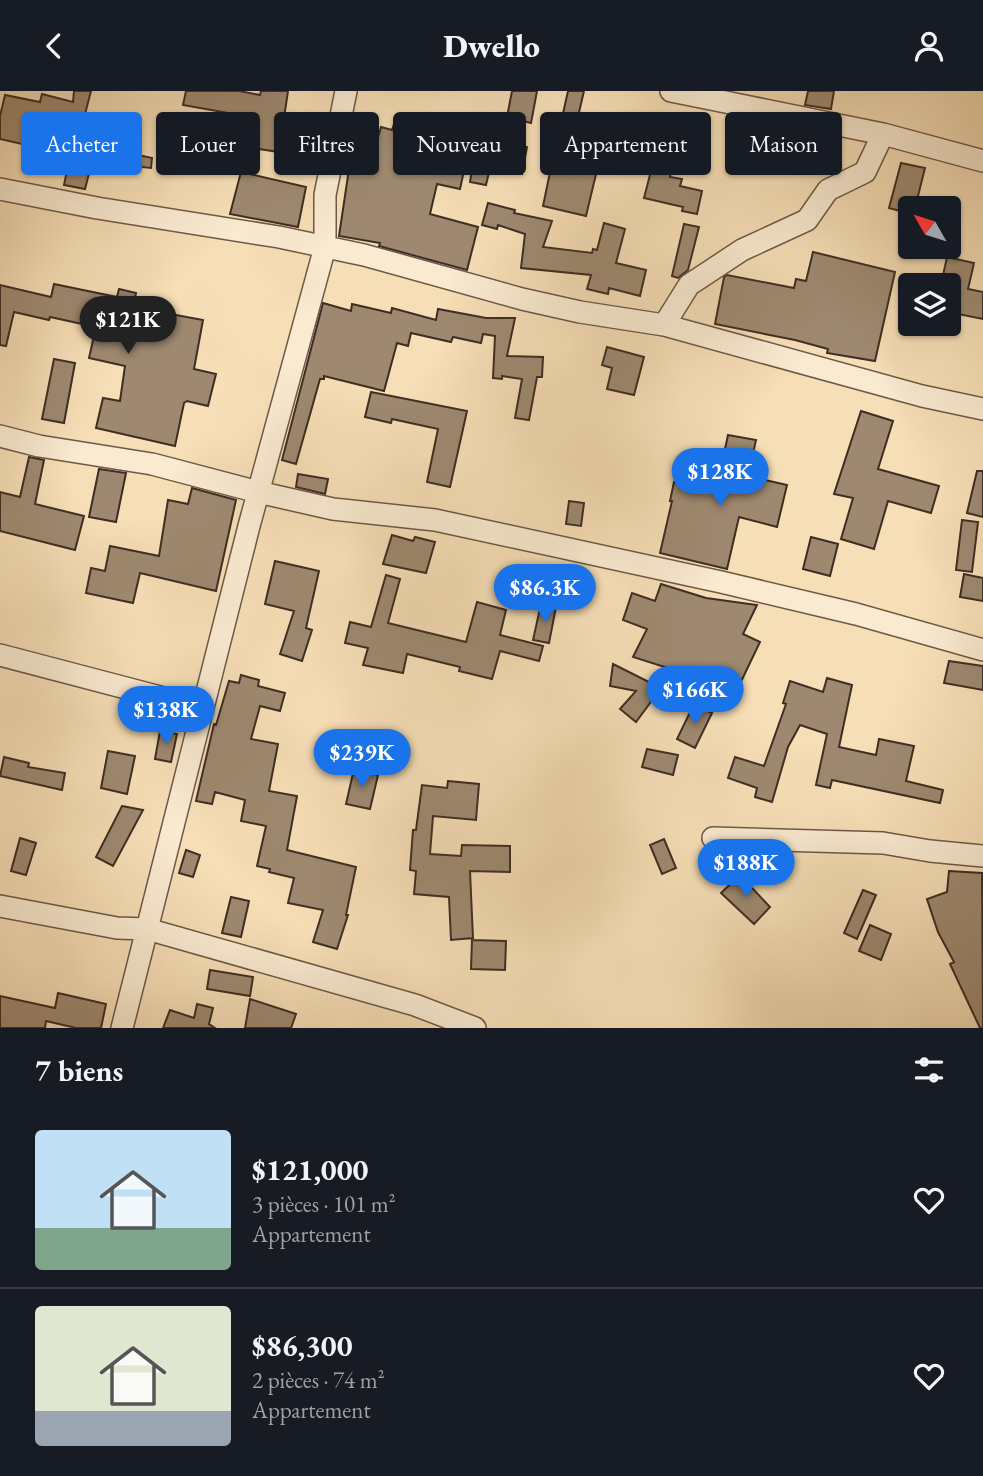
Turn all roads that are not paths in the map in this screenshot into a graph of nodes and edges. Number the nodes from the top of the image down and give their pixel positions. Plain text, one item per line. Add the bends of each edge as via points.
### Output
1 (346, 91) edge
2 (671, 91) edge
3 (883, 134) junction
4 (983, 161) edge
5 (0, 189) edge
6 (325, 247) junction
7 (664, 324) junction
8 (983, 409) edge
9 (0, 436) edge
10 (258, 492) junction
11 (983, 650) edge
12 (0, 655) edge
13 (202, 708) junction
14 (713, 838) dead end
15 (983, 856) edge
16 (0, 906) edge
17 (147, 929) junction
18 (122, 1028) edge
19 (475, 1028) edge

1 - 6 street via 325,195
2 - 3 street
3 - 4 street
3 - 7 street via 865,171 828,190 807,220 742,250 689,285
5 - 6 street
6 - 7 street via 522,299
6 - 10 street
7 - 8 street
9 - 10 street via 152,464
10 - 11 street via 333,509 435,520 721,582
10 - 13 street
12 - 13 street
13 - 17 street
14 - 15 street via 883,843
16 - 17 street via 117,928
17 - 18 street
17 - 19 street via 415,1005

